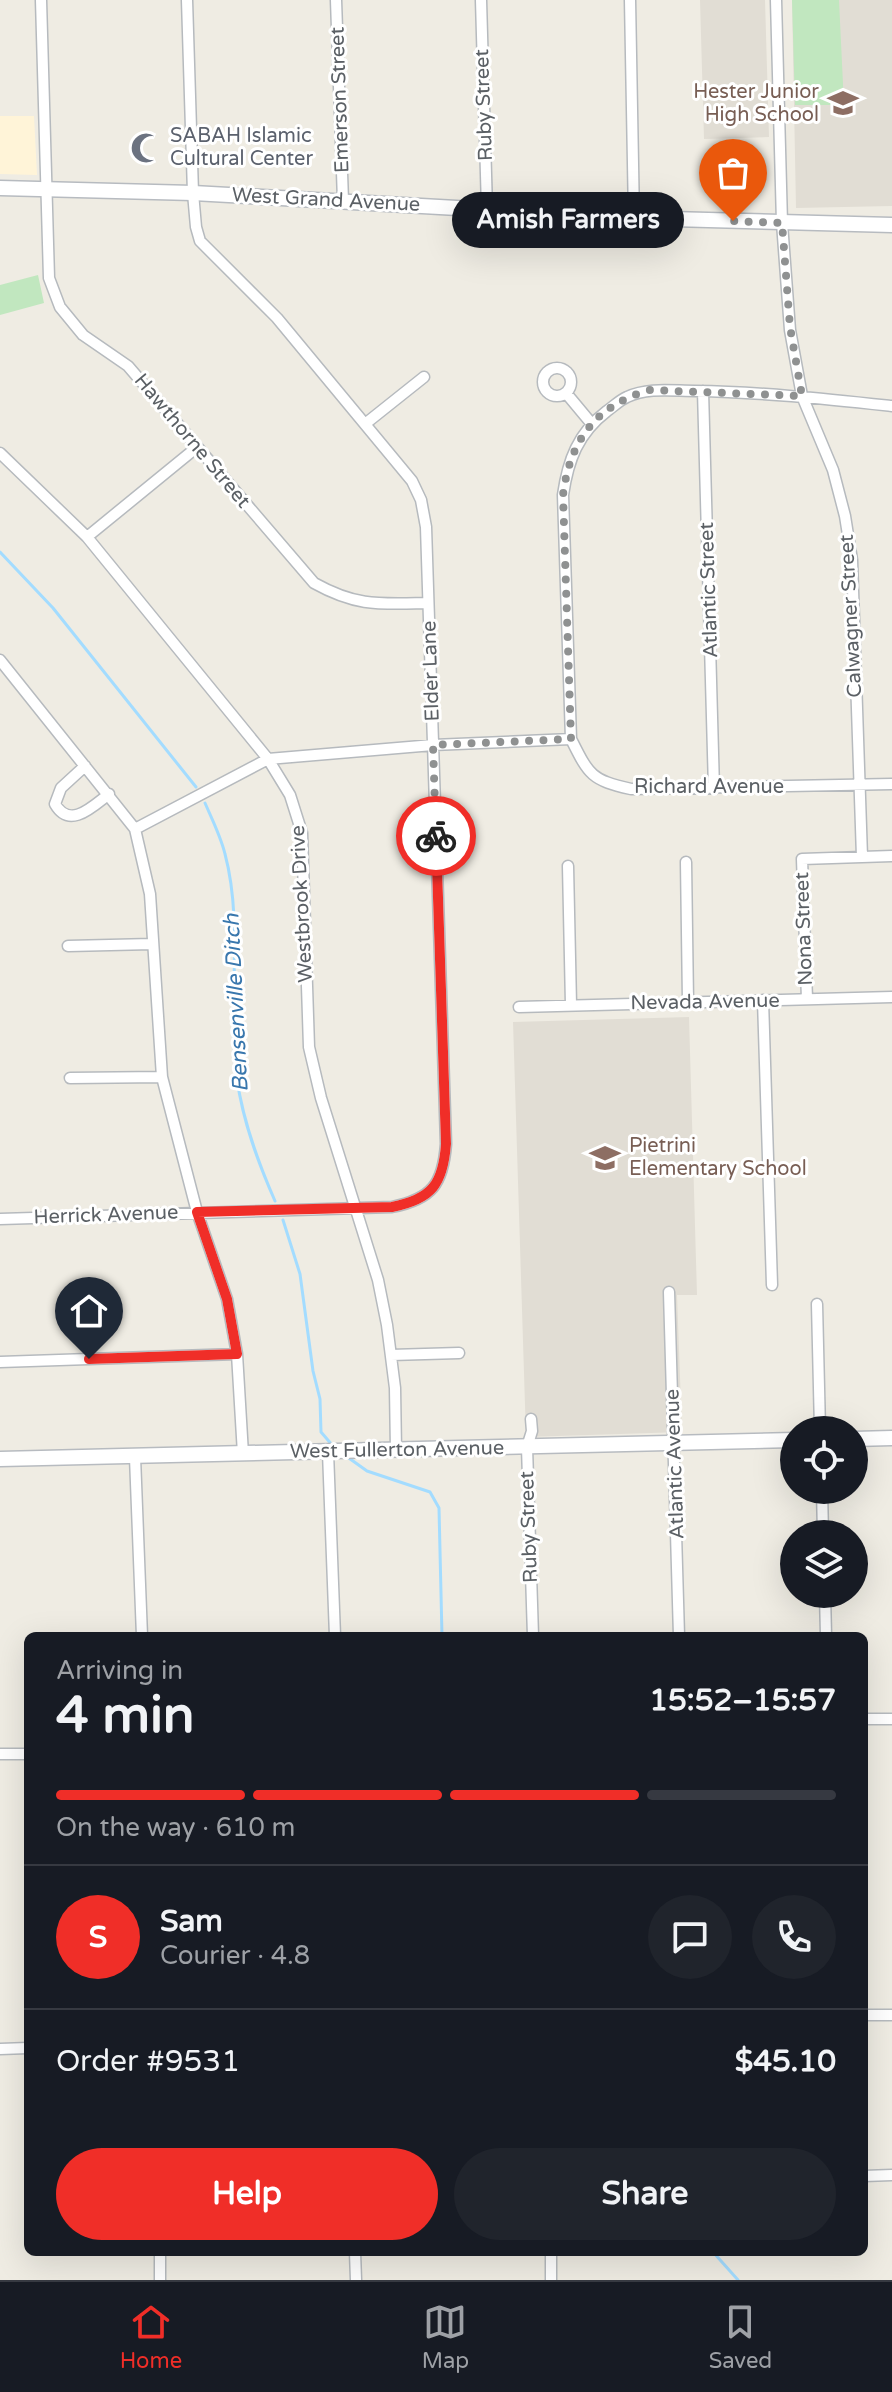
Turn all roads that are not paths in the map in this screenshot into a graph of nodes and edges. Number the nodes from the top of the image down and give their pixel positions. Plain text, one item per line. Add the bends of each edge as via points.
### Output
1 (41, 0) edge
2 (187, 0) edge
3 (336, 0) edge
4 (481, 0) edge
5 (630, 0) edge
6 (776, 0) edge
7 (0, 188) edge
8 (48, 190) junction
9 (193, 193) junction
10 (343, 201) junction
11 (487, 209) junction
12 (634, 218) junction
13 (782, 223) junction
14 (892, 225) edge
15 (424, 377) dead end
16 (703, 391) junction
17 (566, 393) dead end
18 (802, 396) junction
19 (892, 406) edge
20 (591, 423) junction
21 (365, 424) junction
22 (196, 448) junction
23 (0, 453) edge
24 (87, 537) junction
25 (428, 603) junction
26 (0, 660) edge
27 (571, 739) junction
28 (433, 745) junction
29 (268, 759) junction
30 (85, 766) junction
31 (892, 784) edge
32 (859, 785) junction
33 (714, 789) junction
34 (109, 794) junction
35 (135, 829) junction
36 (892, 856) edge
37 (862, 857) junction
38 (686, 862) dead end
39 (568, 866) dead end
40 (152, 944) junction
41 (68, 946) dead end
42 (892, 997) edge
43 (807, 999) junction
44 (763, 1000) junction
45 (688, 1002) junction
46 (571, 1005) junction
47 (519, 1007) dead end
48 (162, 1077) junction
49 (70, 1078) dead end
50 (356, 1208) junction
51 (197, 1212) junction
52 (0, 1219) edge
53 (772, 1285) dead end
54 (669, 1292) dead end
55 (817, 1304) dead end
56 (459, 1353) dead end
57 (237, 1354) junction
58 (391, 1355) junction
59 (0, 1362) edge
60 (820, 1416) edge
61 (531, 1419) dead end
62 (892, 1438) edge
63 (868, 1439) edge
64 (780, 1440) edge
65 (674, 1443) junction
66 (527, 1447) junction
67 (396, 1451) junction
68 (329, 1452) junction
69 (243, 1454) junction
70 (135, 1457) junction
71 (0, 1459) edge
72 (825, 1608) edge
73 (142, 1632) edge
74 (335, 1632) edge
75 (533, 1632) edge
76 (679, 1632) edge
77 (826, 1632) edge
78 (868, 1719) edge
79 (892, 1719) edge
80 (0, 1754) edge
81 (24, 1754) edge
82 (868, 2015) edge
83 (892, 2015) edge
84 (24, 2048) edge
85 (0, 2049) edge
86 (892, 2175) edge
87 (868, 2176) edge
88 (160, 2256) edge
89 (355, 2256) edge
90 (551, 2256) edge
91 (160, 2280) edge
92 (356, 2280) edge
93 (551, 2280) edge

1 - 8 street, Hawthorne Street
2 - 9 street, Elder Lane
3 - 10 street, Emerson Street
4 - 11 street, Ruby Street
5 - 12 street
6 - 13 street, Calwagner Street
7 - 8 main road, West Grand Avenue
8 - 9 main road, West Grand Avenue
8 - 22 street, Hawthorne Street via 49,278 60,307 83,335 128,366
9 - 10 main road, West Grand Avenue
9 - 21 street, Elder Lane via 200,241 277,318
10 - 11 main road, West Grand Avenue
11 - 12 main road, West Grand Avenue
12 - 13 main road, West Grand Avenue
13 - 14 main road, West Grand Avenue
13 - 18 street, Calwagner Street
15 - 21 street
16 - 18 street
16 - 20 street via 650,390 627,397
16 - 33 street, Atlantic Street
17 - 20 street
18 - 19 street
18 - 32 street, Calwagner Street via 833,470 852,560
20 - 27 street via 571,458 563,495
21 - 25 street, Elder Lane via 412,481 421,500
22 - 24 street
22 - 25 street, Hawthorne Street via 314,583 340,598 367,604
23 - 24 street, Westbrook Drive
24 - 29 street, Westbrook Drive
25 - 28 street, Elder Lane
26 - 30 street
27 - 28 street
27 - 33 street, Richard Avenue via 596,779 631,789
28 - 29 street
28 - 50 street, Elder Lane via 445,1164 429,1193 418,1200
29 - 35 street
29 - 50 street, Westbrook Drive via 290,795 302,833 309,1047
30 - 34 street
30 - 34 street via 58,791 59,810 80,815
31 - 32 street, Richard Avenue
32 - 33 street, Richard Avenue
32 - 37 street, Calwagner Street
34 - 35 street
35 - 40 street via 148,876
36 - 37 street
37 - 43 street, Nona Street via 802,859
38 - 45 street
39 - 46 street
40 - 41 street
40 - 48 street
42 - 43 street, Nevada Avenue
43 - 44 street, Nevada Avenue
44 - 45 street, Nevada Avenue
44 - 53 street
45 - 46 street, Nevada Avenue
46 - 47 street, Nevada Avenue
48 - 49 street
48 - 51 street
50 - 51 street, Herrick Avenue
50 - 58 street, Westbrook Drive via 378,1280
51 - 52 street, Herrick Avenue
51 - 57 street via 227,1299
54 - 65 street, Atlantic Avenue
55 - 60 street
56 - 58 street
57 - 59 street
57 - 69 street
58 - 67 street, Westbrook Drive
61 - 66 street, Ruby Street
62 - 63 main road
64 - 65 main road, West Fullerton Avenue
65 - 66 main road, West Fullerton Avenue
65 - 76 street, Atlantic Avenue
66 - 67 main road, West Fullerton Avenue
66 - 75 street, Ruby Street
67 - 68 main road, West Fullerton Avenue
68 - 69 main road, West Fullerton Avenue
68 - 74 street
69 - 70 main road, West Fullerton Avenue
70 - 71 main road, West Fullerton Avenue
70 - 73 street
72 - 77 street
78 - 79 street
80 - 81 street
82 - 83 street
84 - 85 street
86 - 87 street
88 - 91 street
89 - 92 street
90 - 93 street

